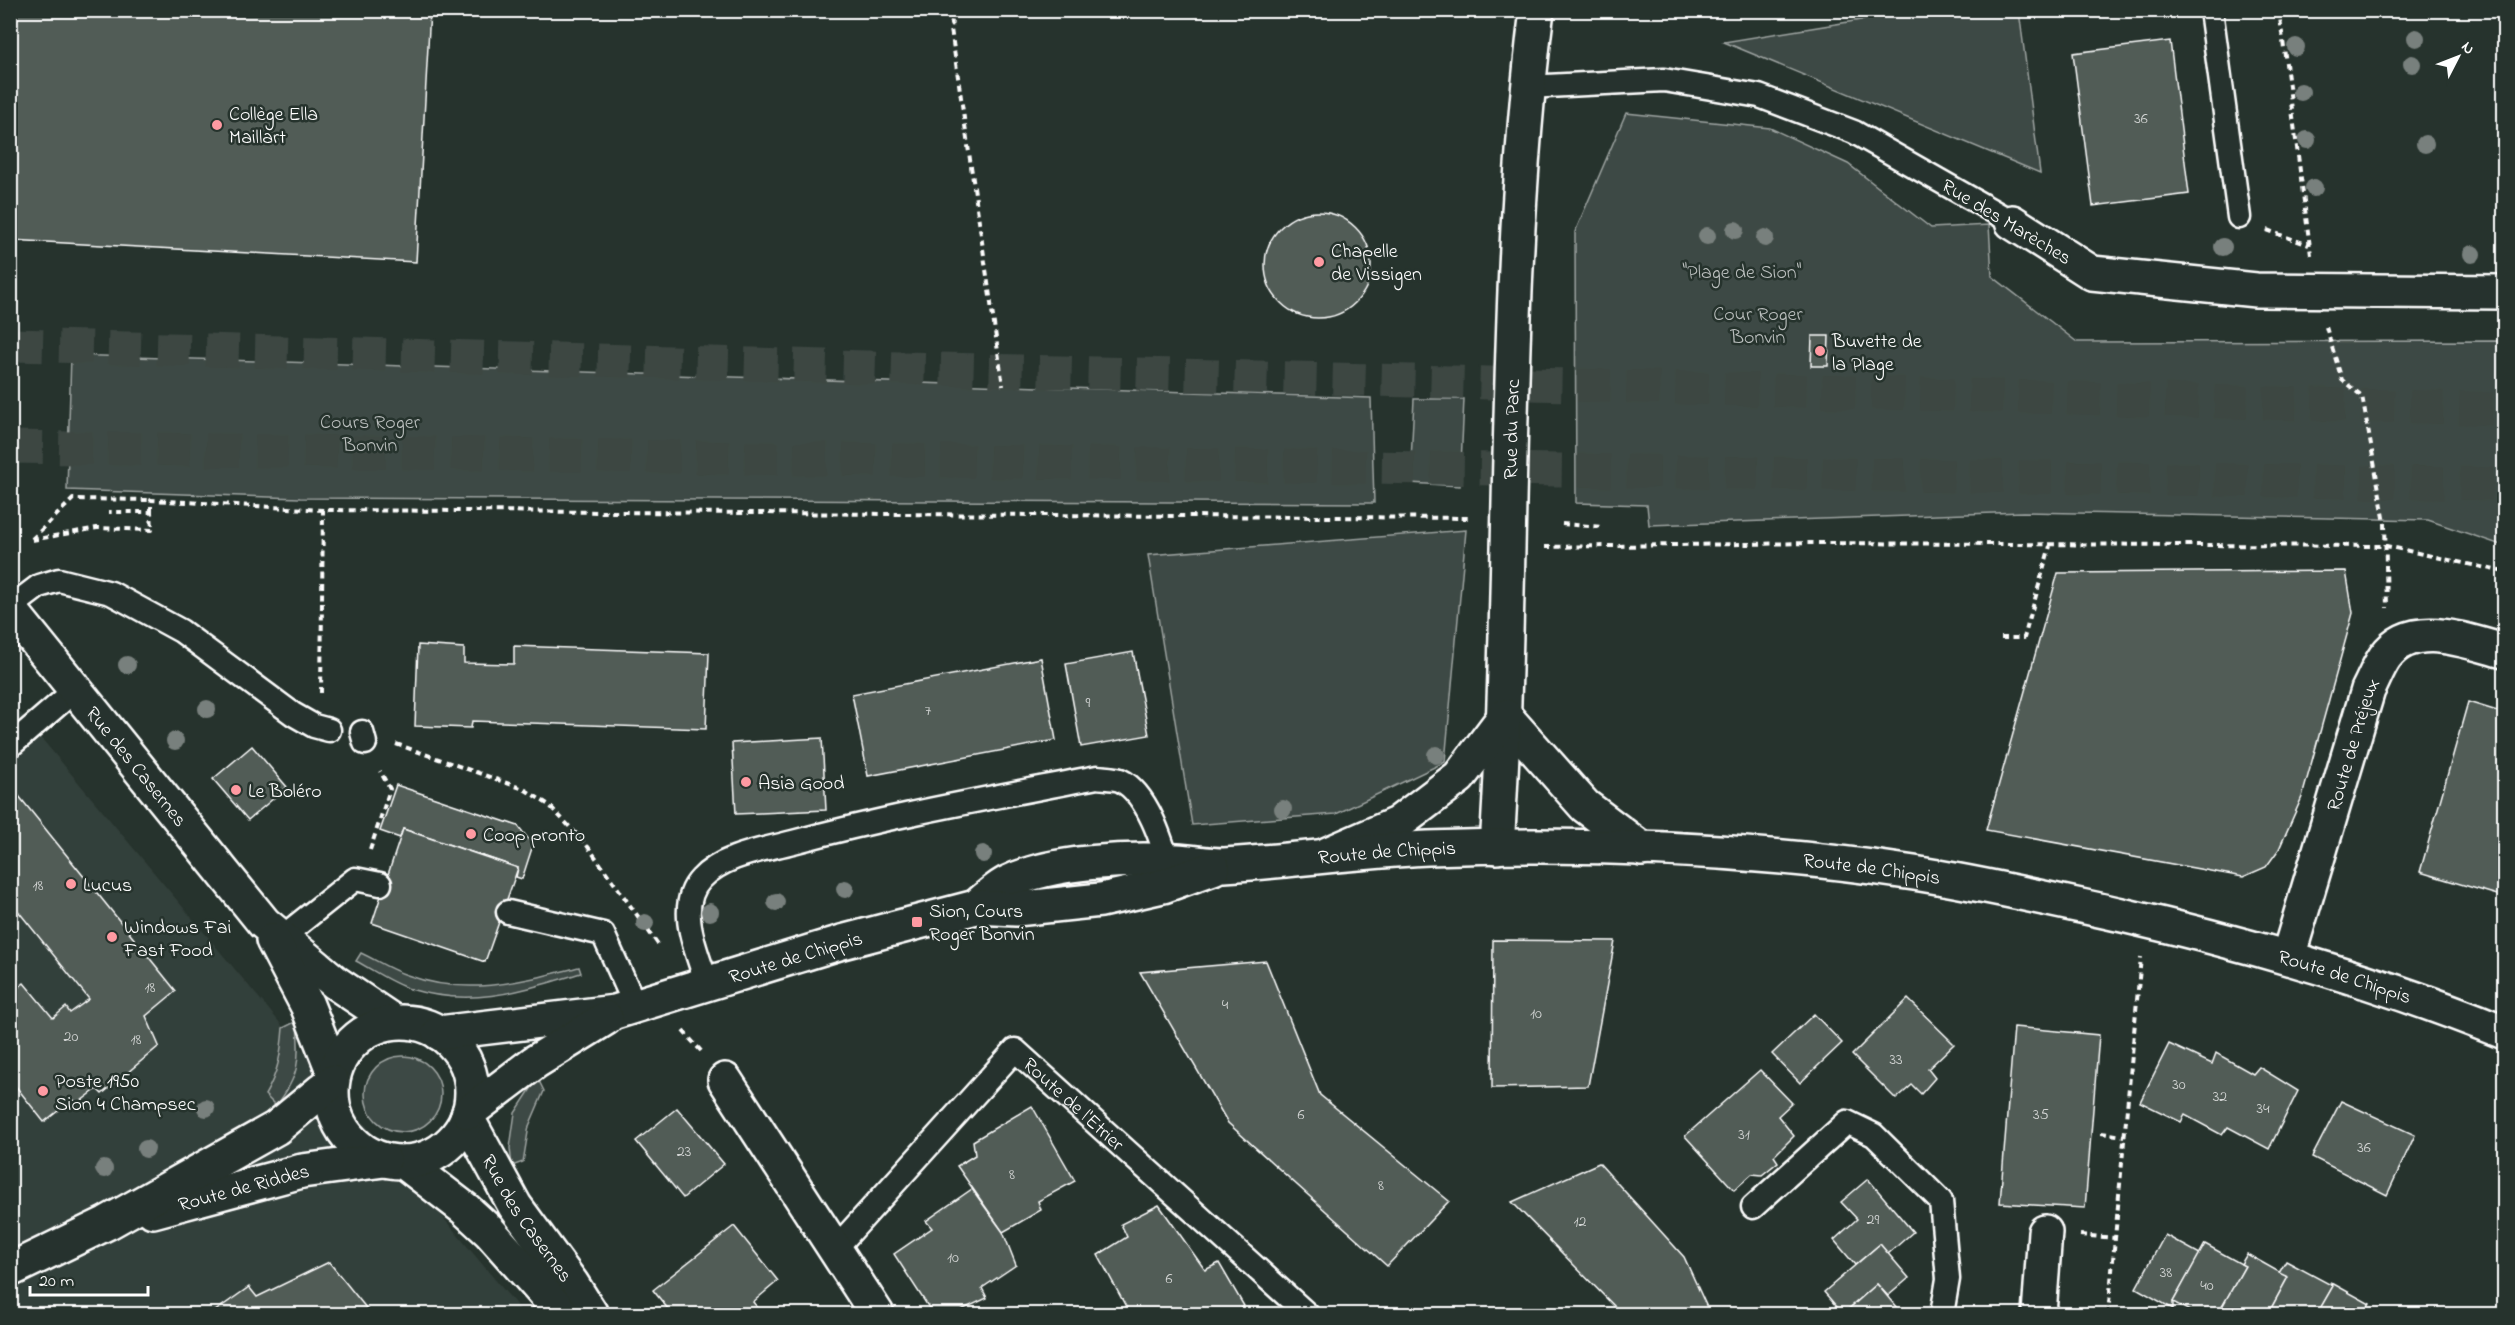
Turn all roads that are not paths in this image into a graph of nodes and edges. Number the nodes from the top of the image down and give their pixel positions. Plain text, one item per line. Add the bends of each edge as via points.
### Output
1 (1537, 10) edge
2 (2211, 10) edge
3 (1527, 87) junction
4 (2239, 217) road end
5 (2012, 222) joint
6 (2505, 292) edge
7 (10, 608) edge
8 (2505, 651) edge
9 (75, 690) junction
10 (1505, 716) junction
11 (322, 728) road end
12 (10, 746) edge
13 (1497, 848) junction
14 (1642, 849) junction
15 (1325, 855) junction
16 (1171, 872) junction
17 (371, 882) road end
18 (508, 912) dead end
19 (272, 931) junction
20 (2288, 957) junction
21 (707, 983) junction
22 (635, 1005) junction
23 (394, 1022) junction
24 (2505, 1032) edge
25 (438, 1033) junction
26 (333, 1077) junction
27 (725, 1080) road end
28 (468, 1115) junction
29 (394, 1161) junction
30 (1753, 1206) dead end
31 (107, 1223) junction
32 (2045, 1232) dead end
33 (835, 1249) junction
34 (10, 1270) edge
35 (563, 1314) edge
36 (591, 1314) edge
37 (877, 1314) edge
38 (1307, 1314) edge
39 (1942, 1314) edge
40 (2039, 1314) edge

1 - 3 street, Rue du Parc
2 - 4 lane
3 - 5 lane, Rue des Marèches via 1664,81 1759,96 1854,132
3 - 10 street, Rue du Parc via 1514,333 1522,544
5 - 6 street, Rue des Marèches via 2092,273 2256,290
7 - 9 street, Rue des Casernes
7 - 11 lane via 39,586 59,580 111,593 181,631 293,714
8 - 20 street, Route de Préjeux via 2442,635 2417,636 2396,645 2385,657 2368,690
9 - 12 lane
9 - 19 street, Rue des Casernes
10 - 13 street, Rue du Parc
10 - 14 street via 1585,806
10 - 15 street via 1459,777 1396,824
13 - 14 street, Route de Chippis
13 - 15 street, Route de Chippis
14 - 20 street, Route de Chippis via 1767,857 1914,873 2057,901
15 - 16 street, Route de Chippis
16 - 21 street, Route de Chippis via 1101,900 1016,909 976,907
16 - 21 lane via 1147,807 1119,780 1097,777 867,823 731,859 701,879 688,910 693,942
17 - 19 lane via 355,879
18 - 22 lane via 603,934
19 - 23 street, Rue des Casernes via 336,983
19 - 26 street, Rue des Casernes
20 - 24 street, Route de Chippis
21 - 22 street, Route de Chippis
22 - 25 street, Route de Chippis
22 - 28 street, Route de Chippis via 535,1062
23 - 25 street, Route de Riddes via 424,1026
23 - 26 street, Route de Riddes via 365,1032 353,1042 343,1053
25 - 28 street, Route de Riddes via 451,1042 465,1064 472,1089
26 - 29 street via 331,1097 340,1126 360,1149
26 - 31 street, Route de Riddes via 276,1128
27 - 33 street
28 - 29 street, Route de Riddes via 446,1147 423,1160
28 - 36 street, Rue des Casernes via 515,1206
29 - 31 street, Route de Riddes via 302,1172
29 - 35 street, Rue des Casernes via 448,1195 482,1224
30 - 39 lane via 1847,1122 1874,1135 1941,1201 1948,1279
31 - 34 street, Route de Riddes
32 - 40 street
33 - 37 street
33 - 38 lane, Route de l'Etrier via 1015,1050

